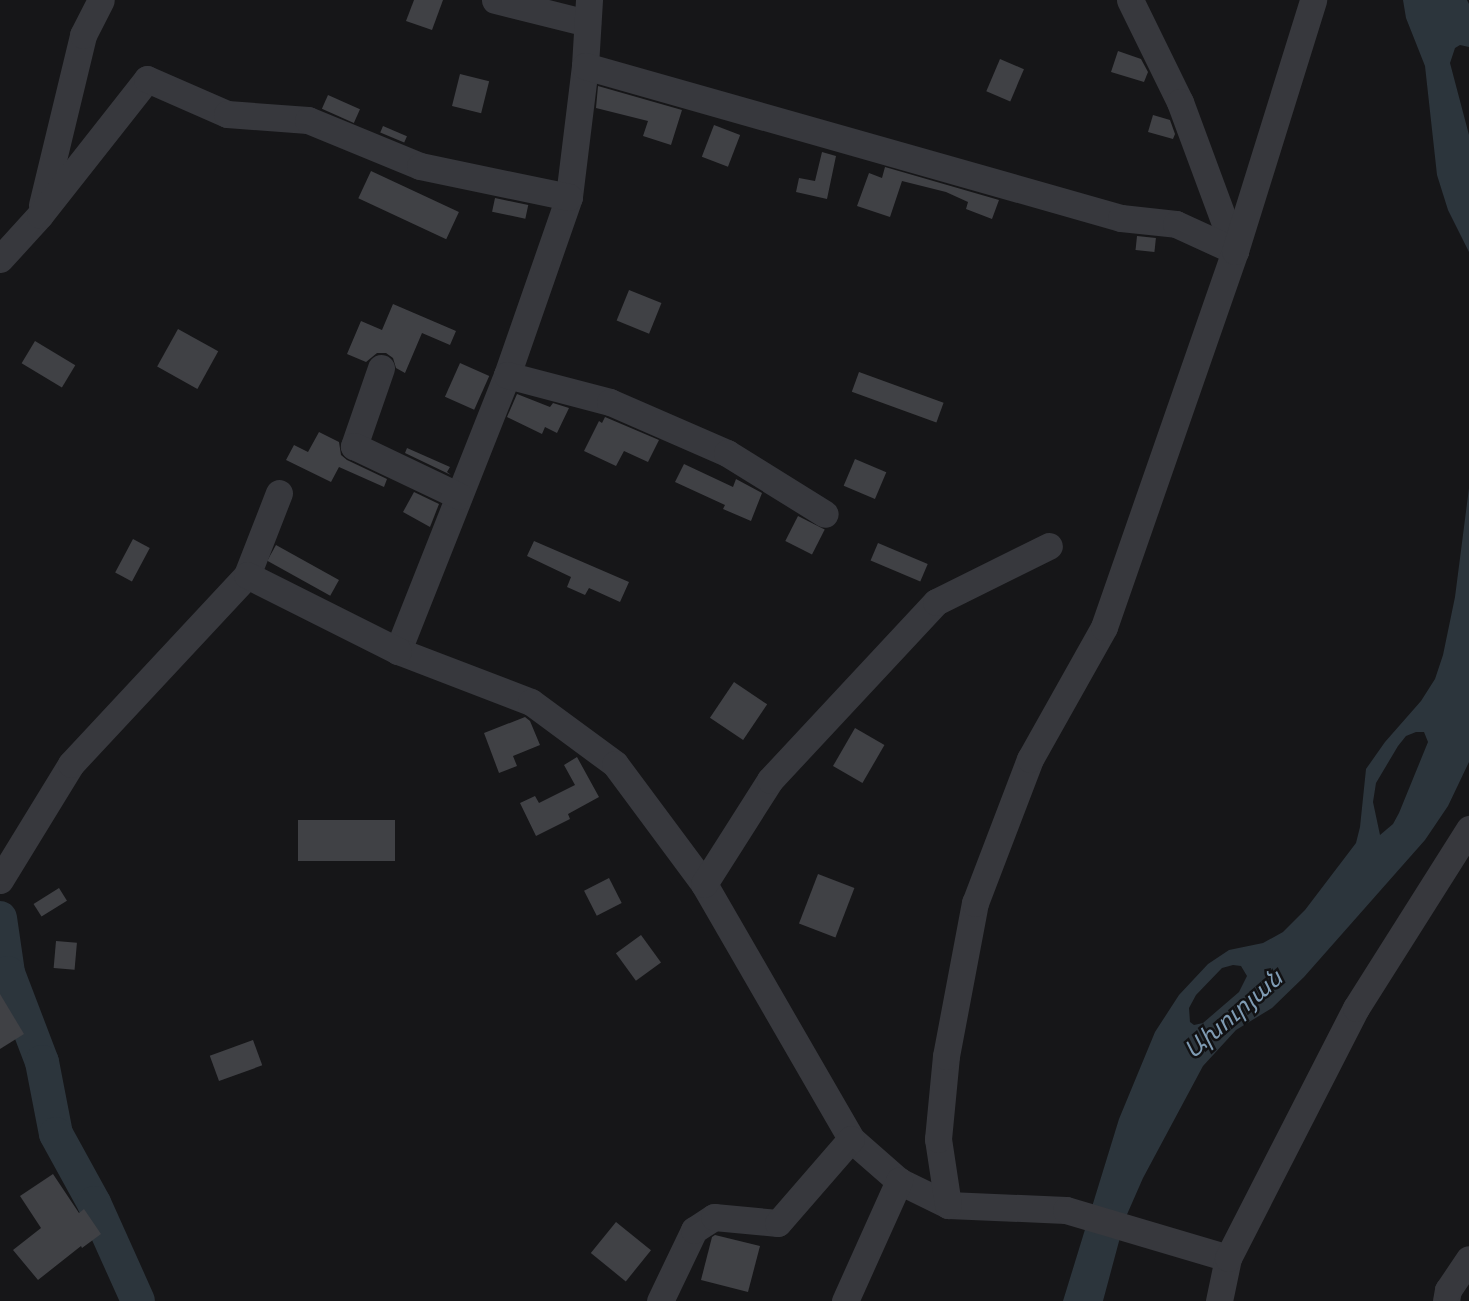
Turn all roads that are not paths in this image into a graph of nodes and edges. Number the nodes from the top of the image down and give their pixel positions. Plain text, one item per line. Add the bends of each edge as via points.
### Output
1 (101, 0) edge
2 (495, 0) edge
3 (1130, 0) edge
4 (1313, 0) edge
5 (588, 11) edge
6 (585, 66) junction
7 (569, 197) junction
8 (40, 215) junction
9 (1235, 251) junction
10 (0, 259) edge
11 (381, 368) dead end
12 (507, 375) junction
13 (279, 493) dead end
14 (459, 496) junction
15 (825, 514) dead end
16 (1049, 546) dead end
17 (247, 575) junction
18 (398, 651) junction
19 (1469, 830) edge
20 (0, 880) edge
21 (704, 884) junction
22 (852, 1139) junction
23 (900, 1181) junction
24 (948, 1205) junction
25 (1228, 1258) junction
26 (1469, 1259) edge
27 (660, 1301) edge
28 (845, 1301) edge
29 (1219, 1301) edge
30 (1446, 1301) edge

1 - 8 street via 83,36
2 - 5 street
3 - 9 street via 1180,102
4 - 9 street
5 - 6 street
6 - 7 street
6 - 9 street via 1121,218 1176,224
7 - 8 street via 420,166 308,120 227,114 147,79
7 - 12 street
8 - 10 street
9 - 24 street via 1104,627 1030,759 975,903 946,1056 938,1139
11 - 14 street via 354,446
12 - 14 street
12 - 15 street via 610,402 727,453
13 - 17 street
14 - 18 street
16 - 21 street via 936,602 770,780
17 - 18 street
17 - 20 street via 71,764
18 - 21 street via 531,702 615,764
19 - 25 street via 1356,1008
21 - 22 street
22 - 23 street
22 - 27 street via 778,1223 714,1217 694,1230
23 - 24 street
23 - 28 street
24 - 25 street via 1066,1210
25 - 29 street
26 - 30 street via 1448,1290

